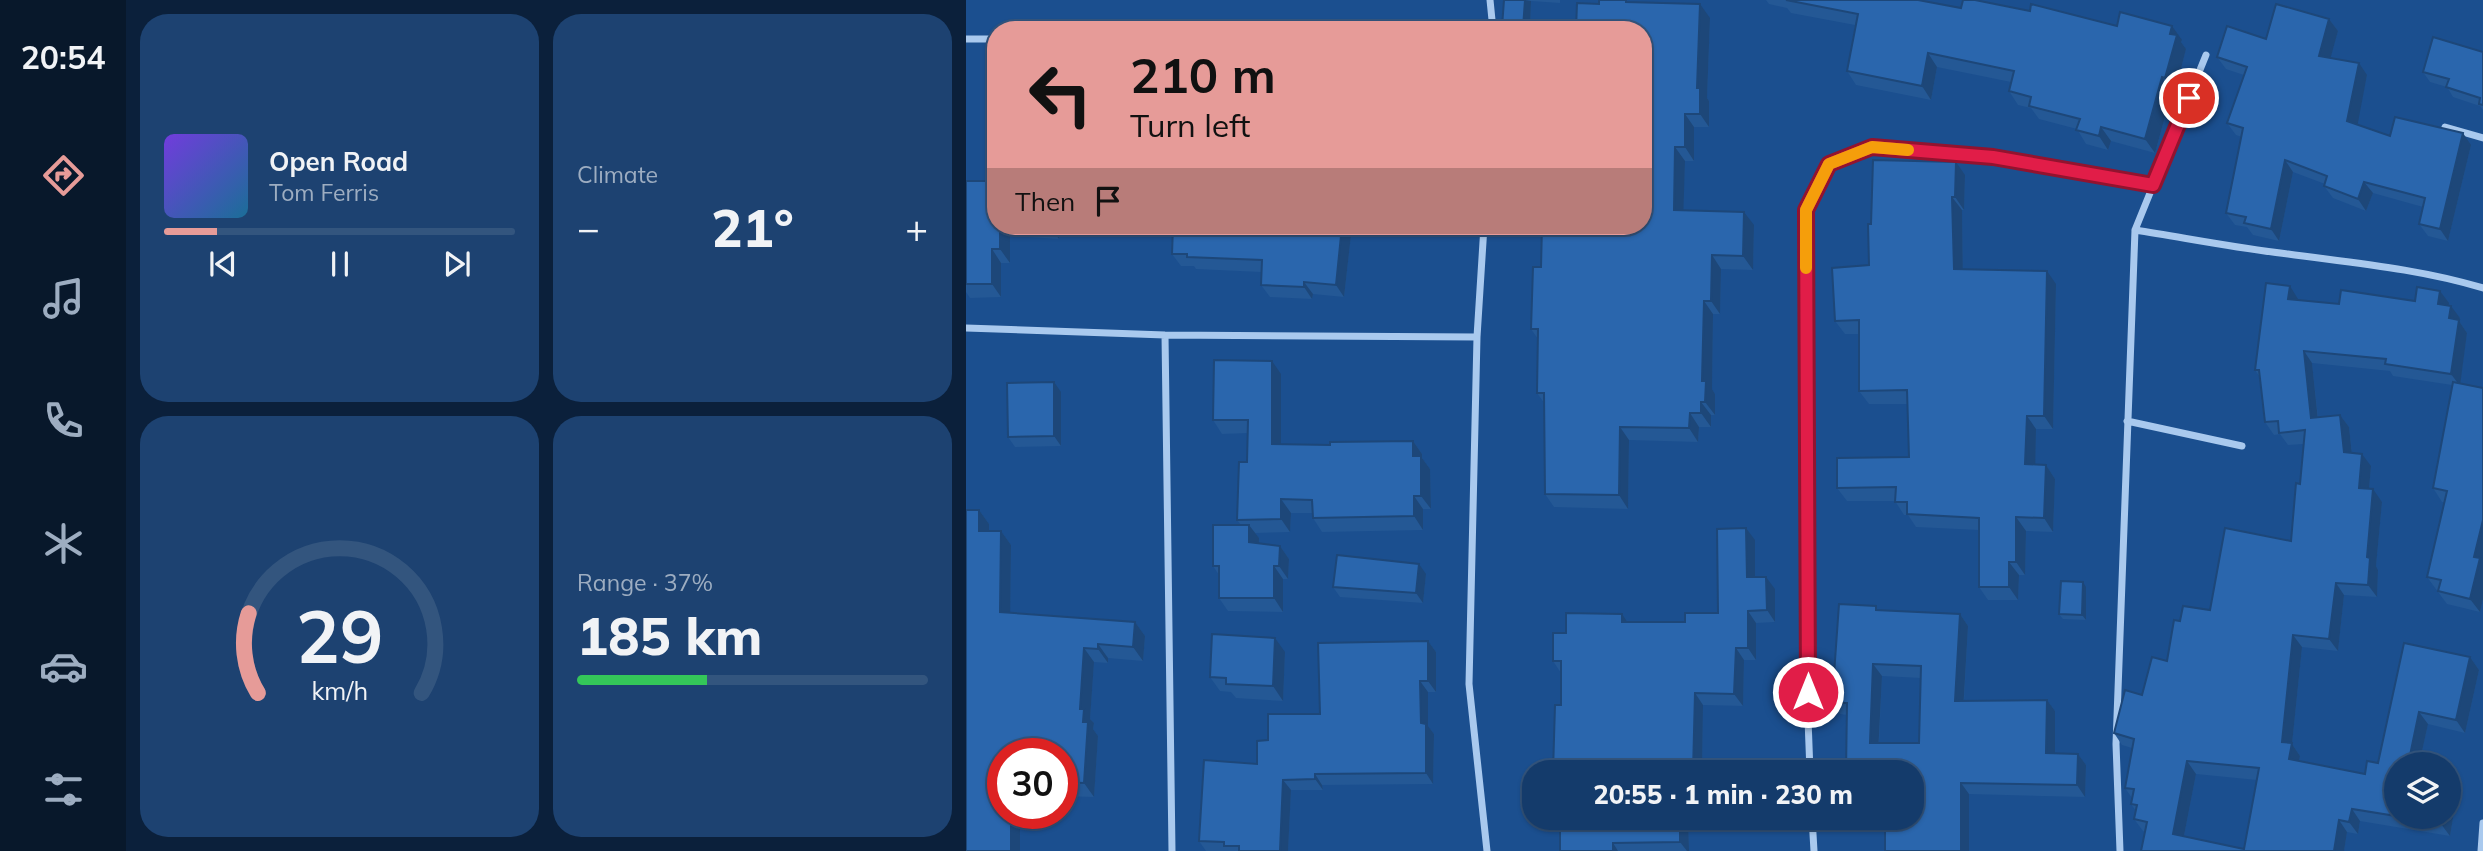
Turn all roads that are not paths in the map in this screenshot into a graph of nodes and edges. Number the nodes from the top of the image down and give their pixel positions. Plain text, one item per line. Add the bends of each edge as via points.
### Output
1 (1490, 0) edge
2 (1492, 21) edge
3 (966, 39) edge
4 (987, 39) edge
5 (2206, 55) dead end
6 (2445, 127) edge
7 (2483, 138) edge
8 (2153, 185) junction
9 (2135, 230) junction
10 (1483, 235) edge
11 (2483, 288) edge
12 (966, 328) edge
13 (1165, 335) junction
14 (1477, 337) junction
15 (2127, 421) junction
16 (2242, 446) dead end
17 (1810, 760) edge
18 (2483, 823) edge
19 (1813, 830) edge
20 (1172, 851) edge
21 (1487, 851) edge
22 (1814, 851) edge
23 (2120, 851) edge
24 (2481, 851) edge

1 - 2 street
3 - 4 street
5 - 8 street
6 - 7 street
8 - 9 street
8 - 17 street via 1993,157 1872,147 1829,164 1806,210
9 - 11 street via 2366,264
9 - 15 street
10 - 14 street
12 - 13 street
13 - 14 street
13 - 20 street
14 - 21 street via 1469,684
15 - 16 street
15 - 23 street via 2116,744
18 - 24 street
19 - 22 street

